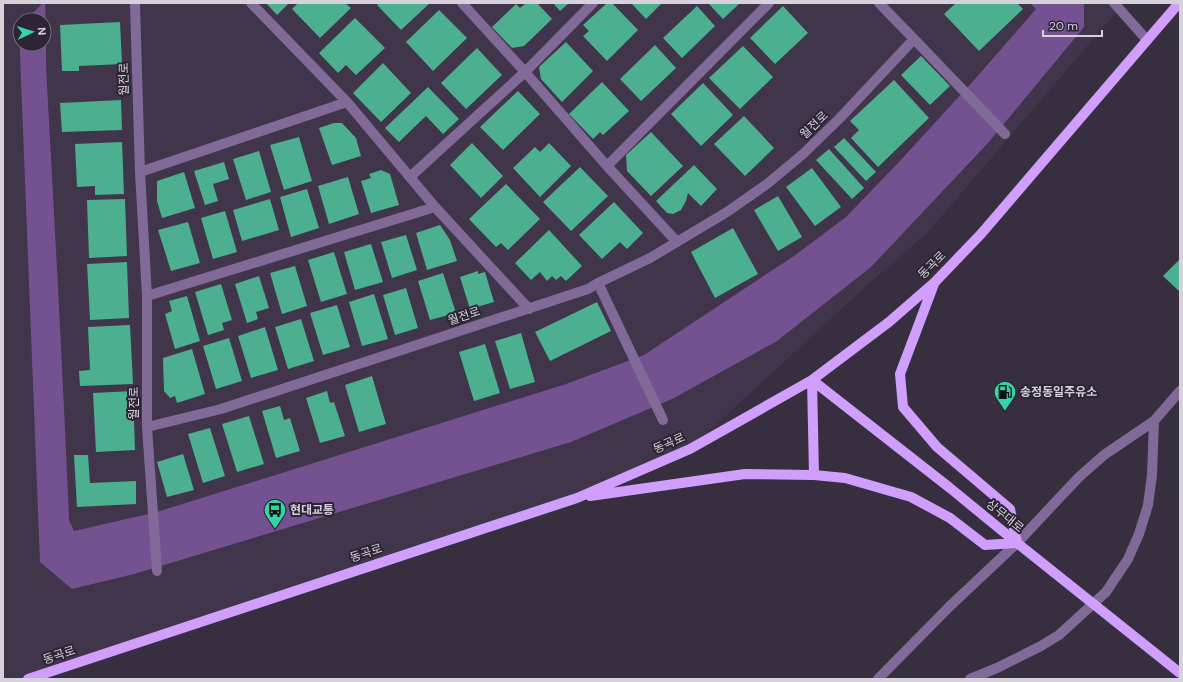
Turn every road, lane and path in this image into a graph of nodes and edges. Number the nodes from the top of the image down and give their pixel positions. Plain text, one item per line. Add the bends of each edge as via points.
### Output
1 (135, 3) edge
2 (251, 3) edge
3 (462, 3) edge
4 (592, 3) edge
5 (769, 3) edge
6 (879, 3) edge
7 (1114, 3) edge
8 (1179, 3) edge
9 (914, 39) junction
10 (1147, 40) junction
11 (525, 72) junction
12 (347, 102) junction
13 (1005, 134) dead end
14 (607, 166) junction
15 (140, 172) junction
16 (410, 176) junction
17 (435, 207) junction
18 (677, 242) junction
19 (935, 282) junction
20 (598, 283) junction
21 (147, 296) junction
22 (529, 309) junction
23 (812, 380) junction
24 (1180, 391) edge
25 (663, 420) dead end
26 (1154, 421) junction
27 (147, 427) junction
28 (814, 475) junction
29 (577, 498) junction
30 (1017, 543) junction
31 (158, 571) dead end
32 (1180, 673) edge
33 (28, 679) edge
34 (878, 679) edge
35 (970, 679) edge

1 - 15 street, 월전로
2 - 12 street
3 - 11 street
4 - 11 street
5 - 14 street
6 - 9 street
7 - 10 street
8 - 10 main road, 동곡로
9 - 13 street
9 - 18 street, 월전로 via 803,154 767,184 727,212
10 - 19 main road, 동곡로 via 981,234
11 - 14 street
11 - 16 street
12 - 15 street
12 - 16 street
14 - 18 street
15 - 21 street, 월전로
16 - 17 street
17 - 21 street
17 - 22 street
18 - 20 street, 월전로
19 - 23 main road, 동곡로 via 889,322
19 - 30 main road via 900,374 903,407 937,446 1010,509
20 - 22 street, 월전로 via 588,289
20 - 25 street
21 - 27 street, 월전로
22 - 27 street, 월전로 via 221,409
23 - 28 main road
23 - 29 main road, 동곡로 via 690,449
23 - 30 main road, 상무대로
24 - 26 street
26 - 30 street via 1104,455 1079,476
26 - 35 street via 1148,505 1128,560 1106,592 1059,635 1042,646
27 - 31 street
28 - 29 main road via 745,474
28 - 30 main road via 845,478 911,497 950,518 985,544
29 - 33 main road, 동곡로
30 - 32 main road, 상무대로, bridge
30 - 34 street

